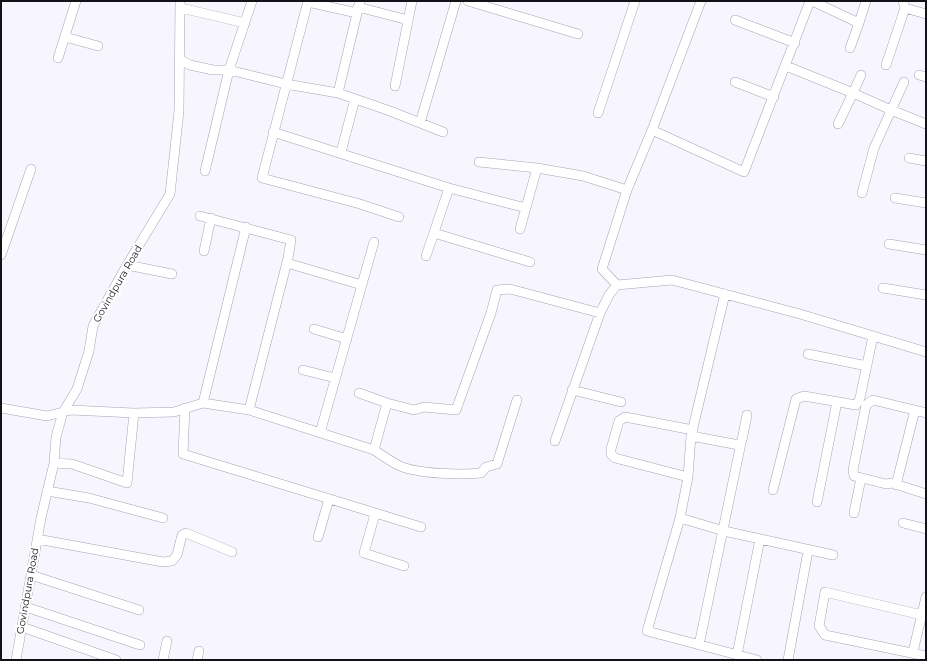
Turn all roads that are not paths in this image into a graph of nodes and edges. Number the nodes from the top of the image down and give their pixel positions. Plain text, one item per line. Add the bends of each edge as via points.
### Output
1 (76, 1) edge
2 (252, 1) edge
3 (308, 1) edge
4 (412, 1) edge
5 (456, 1) edge
6 (468, 1) edge
7 (635, 1) edge
8 (701, 1) edge
9 (811, 1) edge
10 (866, 1) edge
11 (181, 5) edge
12 (904, 5) edge
13 (358, 7) edge
14 (926, 14) edge
15 (408, 20) junction
16 (734, 20) dead end
17 (859, 23) junction
18 (245, 24) junction
19 (578, 34) dead end
20 (65, 37) junction
21 (795, 43) junction
22 (98, 46) dead end
23 (850, 48) dead end
24 (58, 58) dead end
25 (181, 60) junction
26 (886, 65) dead end
27 (786, 66) junction
28 (229, 70) junction
29 (861, 75) dead end
30 (735, 82) dead end
31 (904, 82) dead end
32 (286, 84) junction
33 (395, 86) dead end
34 (338, 93) junction
35 (853, 93) junction
36 (774, 97) junction
37 (355, 99) junction
38 (891, 110) junction
39 (598, 113) dead end
40 (420, 123) junction
41 (838, 124) dead end
42 (926, 124) edge
43 (652, 130) junction
44 (274, 132) junction
45 (443, 132) dead end
46 (341, 152) junction
47 (909, 158) dead end
48 (926, 161) edge
49 (479, 162) dead end
50 (537, 168) junction
51 (31, 169) dead end
52 (205, 171) dead end
53 (450, 188) junction
54 (627, 190) junction
55 (862, 193) dead end
56 (895, 198) dead end
57 (926, 203) edge
58 (526, 208) junction
59 (200, 216) dead end
60 (399, 217) dead end
61 (211, 218) junction
62 (246, 226) junction
63 (520, 229) dead end
64 (434, 233) junction
65 (374, 242) dead end
66 (889, 244) dead end
67 (926, 250) edge
68 (204, 251) dead end
69 (1, 255) edge
70 (426, 256) dead end
71 (530, 262) dead end
72 (287, 263) junction
73 (127, 265) junction
74 (172, 274) dead end
75 (362, 284) junction
76 (617, 285) junction
77 (882, 288) dead end
78 (724, 294) junction
79 (926, 295) edge
80 (600, 313) junction
81 (314, 329) dead end
82 (873, 336) junction
83 (347, 339) junction
84 (926, 352) edge
85 (808, 354) dead end
86 (866, 366) junction
87 (303, 370) dead end
88 (335, 378) junction
89 (572, 390) junction
90 (359, 393) dead end
91 (517, 400) dead end
92 (621, 402) dead end
93 (837, 402) junction
94 (203, 403) junction
95 (387, 403) junction
96 (1, 408) edge
97 (185, 408) junction
98 (249, 410) junction
99 (915, 410) junction
100 (63, 412) junction
101 (134, 412) junction
102 (926, 413) edge
103 (747, 415) dead end
104 (320, 433) junction
105 (692, 433) junction
106 (555, 441) dead end
107 (741, 443) junction
108 (374, 450) junction
109 (54, 463) junction
110 (688, 477) junction
111 (861, 478) junction
112 (896, 485) junction
113 (773, 490) dead end
114 (47, 491) junction
115 (926, 494) edge
116 (329, 499) junction
117 (817, 502) dead end
118 (854, 513) dead end
119 (375, 514) junction
120 (163, 518) dead end
121 (680, 518) junction
122 (904, 524) dead end
123 (421, 527) dead end
124 (926, 529) edge
125 (724, 531) junction
126 (318, 537) dead end
127 (36, 539) junction
128 (760, 540) junction
129 (808, 551) junction
130 (232, 552) dead end
131 (833, 555) dead end
132 (404, 566) dead end
133 (31, 575) junction
134 (926, 597) edge
135 (26, 606) junction
136 (139, 610) dead end
137 (922, 615) junction
138 (22, 627) junction
139 (167, 641) dead end
140 (140, 645) dead end
141 (699, 645) junction
142 (913, 652) junction
143 (737, 655) junction
144 (926, 656) edge
145 (16, 660) edge
146 (116, 660) edge
147 (163, 660) edge
148 (757, 660) edge
149 (788, 660) edge

1 - 20 street
2 - 18 street
3 - 13 street
3 - 32 street
4 - 15 street
5 - 40 street
6 - 19 street
7 - 39 street
8 - 43 street
9 - 17 street
9 - 21 street
10 - 17 street
11 - 18 street
11 - 25 street, Govindpura Road
12 - 14 street
12 - 26 street
13 - 15 street
13 - 34 street
15 - 33 street
16 - 21 street
17 - 23 street
18 - 28 street
20 - 22 street
20 - 24 street
21 - 27 street
25 - 28 street via 190,65 213,70
25 - 73 street, Govindpura Road via 179,110 170,194
27 - 35 street
27 - 36 street
28 - 32 street
28 - 52 street
29 - 35 street
30 - 36 street
31 - 38 street
32 - 34 street
32 - 44 street
34 - 37 street
35 - 38 street
35 - 41 street
36 - 43 street via 744,172
37 - 40 street
37 - 46 street
38 - 42 street
38 - 55 street via 874,148
40 - 45 street
43 - 54 street
44 - 46 street
44 - 60 street via 262,178
46 - 53 street
47 - 48 street
49 - 50 street
50 - 54 street via 583,176
50 - 58 street
51 - 69 street
53 - 58 street
53 - 64 street
54 - 76 street via 602,269
56 - 57 street
58 - 63 street
59 - 61 street
61 - 62 street
61 - 68 street
62 - 72 street via 292,240
62 - 94 street
64 - 70 street
64 - 71 street
65 - 75 street
66 - 67 street
72 - 75 street
72 - 98 street
73 - 74 street
73 - 100 street, Govindpura Road via 93,326 89,351 77,389
75 - 83 street
76 - 78 street via 672,280
76 - 80 street
77 - 79 street
78 - 82 street
78 - 105 street
80 - 89 street
80 - 95 street via 510,289 497,290 456,410 424,407 414,410
81 - 83 street
82 - 84 street
82 - 86 street
83 - 88 street
85 - 86 street
86 - 93 street via 860,398 856,405
87 - 88 street
88 - 104 street
89 - 92 street
89 - 106 street
90 - 95 street
91 - 108 street via 497,464 486,467 481,473 456,474 401,467
93 - 113 street via 804,396 796,399
93 - 117 street
94 - 97 street
94 - 98 street
95 - 108 street
96 - 100 street via 47,416
97 - 101 street via 174,412
97 - 116 street via 183,454
98 - 104 street
99 - 102 street
99 - 111 street via 873,400 866,405 853,470 854,476
99 - 112 street
100 - 101 street
100 - 109 street, Govindpura Road via 56,437
101 - 109 street via 127,483 72,464
103 - 107 street
104 - 108 street
105 - 107 street via 736,445
105 - 110 street
105 - 110 street via 625,417 619,421 611,449 611,454 615,458
107 - 125 street
109 - 114 street, Govindpura Road
110 - 121 street
111 - 112 street
111 - 118 street
112 - 115 street
114 - 120 street via 89,498
114 - 127 street, Govindpura Road
116 - 119 street
116 - 126 street
119 - 123 street
119 - 132 street via 364,553
121 - 125 street
121 - 141 street via 647,631
122 - 124 street
125 - 128 street
125 - 141 street
127 - 130 street via 163,562 172,561 177,555 182,535 186,533
127 - 133 street, Govindpura Road
128 - 129 street
128 - 143 street
129 - 131 street
129 - 149 street
133 - 135 street, Govindpura Road
133 - 136 street
134 - 137 street
135 - 138 street, Govindpura Road
135 - 140 street
137 - 142 street
137 - 142 street via 825,592 819,626 825,635
138 - 145 street, Govindpura Road
138 - 146 street
139 - 147 street
141 - 143 street
142 - 144 street
143 - 148 street

